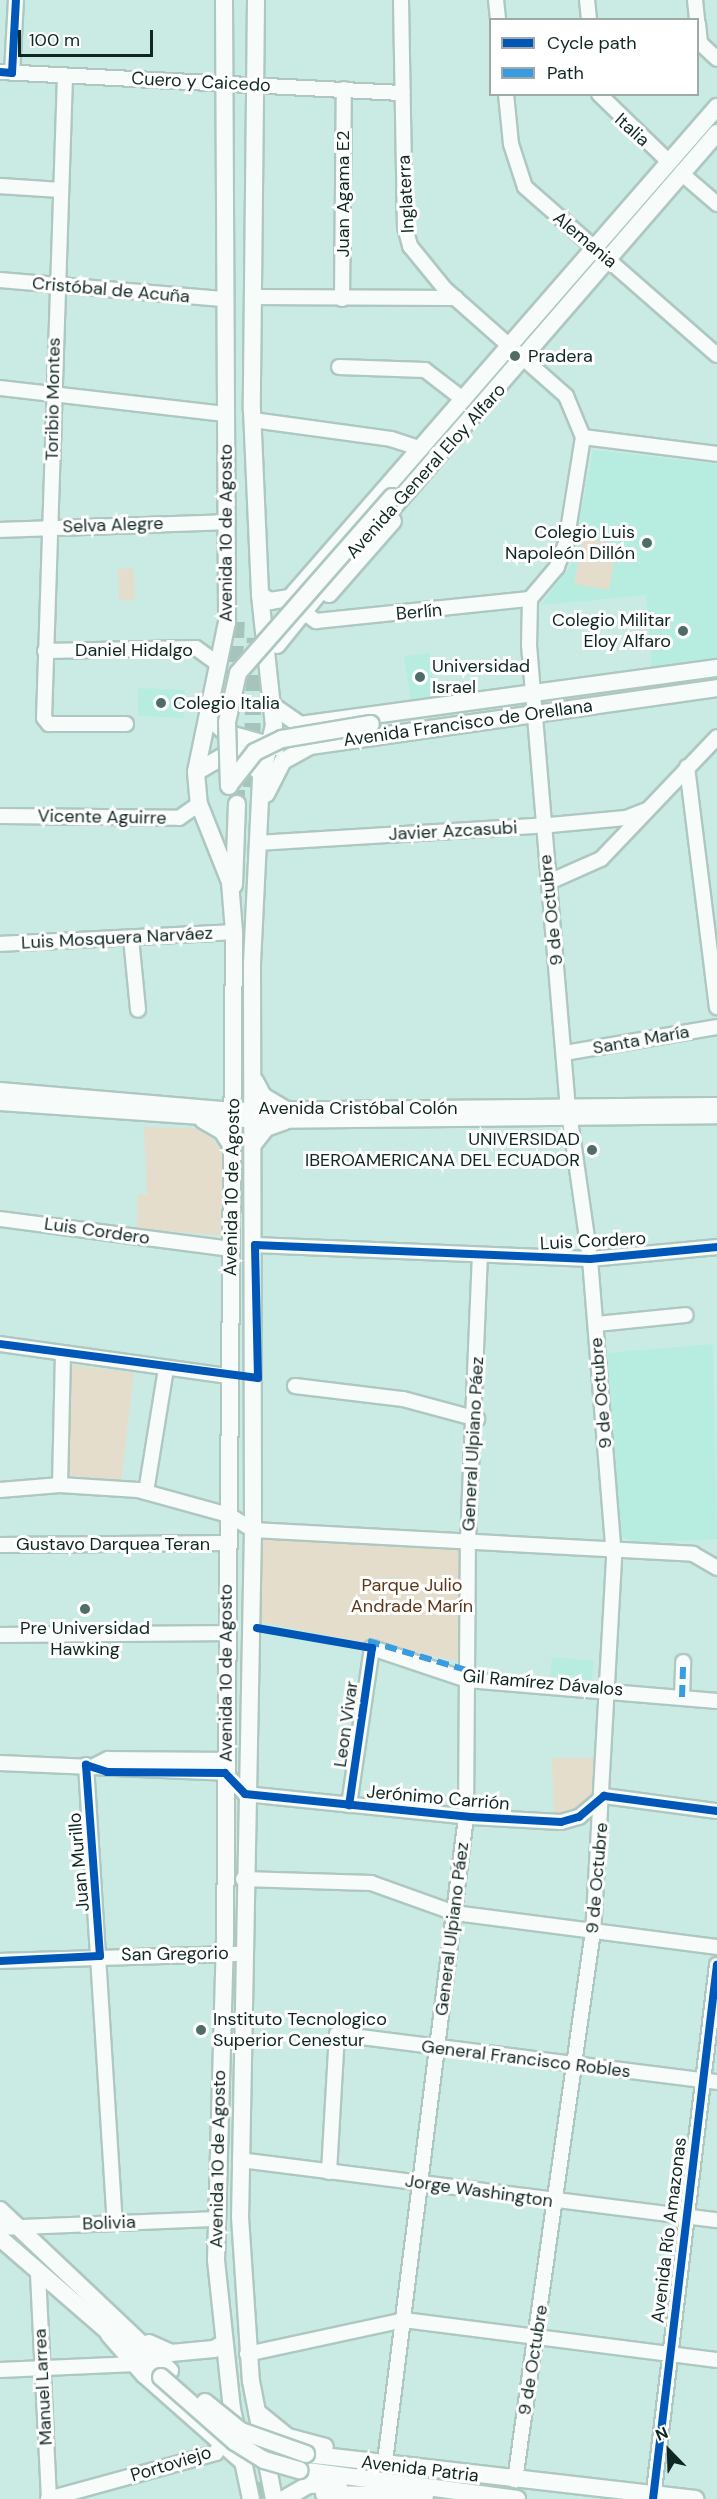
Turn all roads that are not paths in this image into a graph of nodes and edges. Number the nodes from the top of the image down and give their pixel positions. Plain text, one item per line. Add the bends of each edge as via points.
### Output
1 (16, 0) edge
2 (224, 0) edge
3 (256, 0) edge
4 (401, 0) edge
5 (496, 0) edge
6 (587, 0) edge
7 (695, 0) edge
8 (498, 18) edge
9 (589, 18) edge
10 (697, 18) edge
11 (699, 34) edge
12 (717, 59) edge
13 (6, 72) edge
14 (65, 76) junction
15 (225, 83) junction
16 (255, 85) junction
17 (344, 89) junction
18 (402, 93) junction
19 (506, 96) edge
20 (601, 96) edge
21 (717, 106) edge
22 (717, 133) edge
23 (675, 168) junction
24 (0, 186) edge
25 (61, 190) junction
26 (717, 204) edge
27 (594, 249) junction
28 (608, 261) junction
29 (0, 280) edge
30 (56, 284) junction
31 (253, 297) junction
32 (456, 298) junction
33 (222, 299) junction
34 (342, 299) junction
35 (509, 346) junction
36 (717, 355) edge
37 (225, 357) junction
38 (524, 360) junction
39 (339, 368) dead end
40 (0, 388) edge
41 (52, 394) junction
42 (464, 400) junction
43 (225, 414) junction
44 (253, 415) junction
45 (583, 437) junction
46 (418, 454) junction
47 (717, 454) edge
48 (400, 496) junction
49 (225, 522) junction
50 (51, 528) junction
51 (0, 530) edge
52 (260, 595) junction
53 (530, 599) junction
54 (309, 616) junction
55 (237, 618) tunnel mouth
56 (255, 638) tunnel mouth
57 (277, 645) dead end
58 (45, 651) junction
59 (217, 663) junction
60 (717, 668) edge
61 (267, 672) junction
62 (717, 688) edge
63 (533, 695) junction
64 (207, 700) junction
65 (489, 701) junction
66 (273, 706) junction
67 (533, 713) junction
68 (324, 722) junction
69 (126, 724) dead end
70 (274, 725) junction
71 (717, 737) edge
72 (249, 742) junction
73 (314, 745) junction
74 (269, 746) junction
75 (687, 767) junction
76 (196, 772) junction
77 (256, 783) junction
78 (229, 786) junction
79 (199, 804) junction
80 (237, 804) tunnel mouth
81 (647, 810) junction
82 (260, 815) junction
83 (0, 816) edge
84 (543, 826) junction
85 (257, 843) junction
86 (230, 882) junction
87 (549, 882) junction
88 (233, 924) junction
89 (253, 927) junction
90 (131, 938) junction
91 (0, 944) edge
92 (717, 1007) edge
93 (138, 1010) dead end
94 (717, 1027) edge
95 (565, 1053) junction
96 (255, 1081) junction
97 (0, 1090) edge
98 (0, 1103) edge
99 (717, 1105) edge
100 (569, 1111) junction
101 (233, 1115) junction
102 (255, 1115) junction
103 (285, 1115) junction
104 (717, 1116) edge
105 (203, 1120) junction
106 (255, 1142) junction
107 (233, 1148) junction
108 (0, 1219) edge
109 (255, 1245) junction
110 (717, 1247) edge
111 (230, 1249) junction
112 (480, 1258) junction
113 (590, 1259) junction
114 (686, 1315) dead end
115 (596, 1324) junction
116 (0, 1344) edge
117 (63, 1355) junction
118 (166, 1369) junction
119 (229, 1376) junction
120 (295, 1386) dead end
121 (477, 1419) junction
122 (60, 1485) junction
123 (0, 1490) edge
124 (146, 1492) junction
125 (229, 1515) junction
126 (253, 1530) junction
127 (468, 1540) junction
128 (227, 1544) junction
129 (0, 1545) edge
130 (614, 1551) junction
131 (717, 1568) edge
132 (226, 1634) junction
133 (0, 1635) edge
134 (372, 1648) joint
135 (683, 1662) dead end
136 (466, 1680) junction
137 (607, 1688) junction
138 (682, 1697) junction
139 (717, 1701) edge
140 (0, 1763) edge
141 (90, 1766) junction
142 (225, 1767) junction
143 (245, 1794) junction
144 (604, 1796) junction
145 (350, 1805) junction
146 (717, 1811) edge
147 (466, 1817) junction
148 (243, 1879) junction
149 (455, 1913) junction
150 (593, 1931) junction
151 (717, 1947) edge
152 (225, 1952) junction
153 (243, 1954) junction
154 (100, 1956) junction
155 (0, 1961) edge
156 (717, 1965) edge
157 (437, 2048) junction
158 (573, 2064) junction
159 (710, 2081) edge
160 (240, 2160) junction
161 (330, 2172) junction
162 (419, 2183) junction
163 (557, 2201) junction
164 (0, 2210) edge
165 (686, 2217) junction
166 (217, 2219) junction
167 (717, 2220) edge
168 (115, 2223) junction
169 (19, 2227) junction
170 (0, 2228) edge
171 (0, 2238) edge
172 (38, 2274) junction
173 (404, 2320) junction
174 (110, 2324) junction
175 (537, 2337) junction
176 (224, 2343) junction
177 (248, 2354) junction
178 (669, 2356) junction
179 (717, 2360) edge
180 (139, 2364) junction
181 (42, 2368) junction
182 (0, 2370) edge
183 (165, 2374) junction
184 (256, 2412) junction
185 (220, 2444) junction
186 (386, 2454) junction
187 (304, 2462) junction
188 (245, 2465) junction
189 (506, 2479) junction
190 (425, 2496) junction
191 (653, 2497) edge
192 (49, 2499) edge
193 (250, 2499) edge
194 (274, 2499) edge
195 (284, 2499) edge
196 (304, 2499) edge
197 (448, 2499) edge
198 (517, 2499) edge
199 (695, 2499) edge

1 - 13 street
2 - 15 main road, Avenida 10 de Agosto
3 - 16 main road, Avenida 10 de Agosto
4 - 18 street, Inglaterra
5 - 8 street
6 - 9 street
7 - 10 street
11 - 12 street via 700,43
13 - 14 street, Cuero y Caicedo
14 - 15 street, Cuero y Caicedo
14 - 25 street, Toribio Montes
15 - 16 street, Cuero y Caicedo
15 - 33 main road, Avenida 10 de Agosto
16 - 17 street, Cuero y Caicedo
16 - 31 main road, Avenida 10 de Agosto
17 - 18 street, Cuero y Caicedo
17 - 34 street, Juan Agama E2
18 - 32 street, Inglaterra via 407,236 422,263
19 - 27 street, Alemania via 511,144 525,187
20 - 23 street, Italia
21 - 23 main road, Avenida General Eloy Alfaro
22 - 23 main road, Avenida General Eloy Alfaro
23 - 26 street, Italia
23 - 27 main road, Avenida General Eloy Alfaro
23 - 28 main road, Avenida General Eloy Alfaro
24 - 25 street
25 - 30 street, Toribio Montes
27 - 28 street, Alemania
27 - 35 main road, Avenida General Eloy Alfaro
28 - 36 street, Alemania
28 - 38 main road, Avenida General Eloy Alfaro
29 - 30 street, Cristóbal de Acuña
30 - 33 street, Cristóbal de Acuña
30 - 41 street, Toribio Montes
31 - 34 street
31 - 44 main road, Avenida 10 de Agosto
32 - 34 street
32 - 35 street, Inglaterra
33 - 37 main road, Avenida 10 de Agosto
35 - 38 street
35 - 42 main road, Avenida General Eloy Alfaro
37 - 43 main road, Avenida 10 de Agosto
37 - 55 main road, Avenida 10 de Agosto via 233,413
38 - 45 street via 566,396
38 - 48 main road, Avenida General Eloy Alfaro
39 - 42 street via 425,370
40 - 41 street
41 - 43 street
41 - 50 street, Toribio Montes
42 - 46 main road, Avenida General Eloy Alfaro
43 - 49 main road, Avenida 10 de Agosto
44 - 46 street via 391,440
44 - 52 main road, Avenida 10 de Agosto
44 - 56 main road, Avenida 10 de Agosto
45 - 47 street
45 - 53 street via 562,558
46 - 48 main road
46 - 52 main road via 290,598 270,602
48 - 54 main road via 396,518
48 - 57 main road, Avenida General Eloy Alfaro
48 - 78 main road, bridge via 238,673 227,722
49 - 50 street, Selva Alegre
49 - 59 main road, Avenida 10 de Agosto via 227,622
50 - 51 street, Selva Alegre
50 - 58 street, Toribio Montes
52 - 61 main road, Avenida 10 de Agosto
53 - 54 street, Berlín via 327,620
53 - 63 street, 9 de Octubre
54 - 61 main road
58 - 59 street, Daniel Hidalgo via 196,648
58 - 69 street, Toribio Montes via 46,722
59 - 64 main road, Avenida 10 de Agosto
60 - 63 main road, Avenida Francisco de Orellana
61 - 66 main road, Avenida 10 de Agosto
62 - 67 main road, Avenida Francisco de Orellana
63 - 65 main road, Avenida Francisco de Orellana
63 - 67 street, 9 de Octubre
64 - 72 main road via 214,722
64 - 76 main road, Avenida 10 de Agosto
65 - 68 main road, Avenida Francisco de Orellana
65 - 78 main road, bridge via 476,710 282,739 255,752
66 - 68 main road, Avenida Francisco de Orellana via 300,725
66 - 70 main road, Avenida 10 de Agosto
67 - 73 main road, Avenida Francisco de Orellana
67 - 84 street, 9 de Octubre
68 - 73 main road via 307,736
70 - 72 main road
70 - 74 main road, Avenida 10 de Agosto
71 - 75 street
72 - 74 main road
73 - 74 main road
73 - 82 main road, Avenida Francisco de Orellana via 283,762
74 - 77 main road, Avenida 10 de Agosto
75 - 81 street
75 - 92 street
76 - 77 main road via 221,753 232,751 247,756
76 - 79 main road, Avenida 10 de Agosto
77 - 82 main road, Avenida 10 de Agosto
77 - 89 main road, Avenida 10 de Agosto
78 - 86 main road
79 - 83 street, Vicente Aguirre via 179,818
79 - 86 main road, Avenida 10 de Agosto
80 - 88 main road, Avenida 10 de Agosto
81 - 84 street, Javier Azcasubi via 626,818
81 - 87 street via 601,860
82 - 85 main road, Avenida 10 de Agosto
84 - 85 street, Javier Azcasubi
84 - 87 street, 9 de Octubre
85 - 89 main road, Avenida 10 de Agosto
86 - 88 main road, Avenida 10 de Agosto
87 - 95 street, 9 de Octubre
88 - 90 street, Luis Mosquera Narváez
88 - 101 main road, Avenida 10 de Agosto
89 - 96 main road, Avenida 10 de Agosto
90 - 91 street, Luis Mosquera Narváez
90 - 93 street
94 - 95 street, Santa María
95 - 100 street, 9 de Octubre
96 - 102 main road, Avenida 10 de Agosto
96 - 103 main road via 264,1096
97 - 101 street, Avenida Cristóbal Colón
98 - 105 street, Avenida Cristóbal Colón
99 - 100 street, Avenida Cristóbal Colón
100 - 103 street, Avenida Cristóbal Colón
100 - 104 street, Avenida Cristóbal Colón
100 - 113 street, 9 de Octubre
101 - 102 street, Avenida Cristóbal Colón
101 - 105 street, Avenida Cristóbal Colón
101 - 107 main road, Avenida 10 de Agosto
102 - 103 street, Avenida Cristóbal Colón
102 - 106 main road, Avenida 10 de Agosto
103 - 106 main road via 266,1128
105 - 107 main road via 222,1131
106 - 109 main road, Avenida 10 de Agosto
107 - 111 main road, Avenida 10 de Agosto
108 - 111 street, Luis Cordero
109 - 112 street, Luis Cordero
109 - 126 main road, Avenida 10 de Agosto
110 - 113 street, Luis Cordero
111 - 119 main road, Avenida 10 de Agosto
112 - 113 street, Luis Cordero
112 - 121 street, General Ulpiano Páez
113 - 115 street, 9 de Octubre
114 - 115 street
115 - 130 street, 9 de Octubre
116 - 117 street
117 - 118 street
117 - 122 street
118 - 119 street
118 - 124 street
119 - 125 main road, Avenida 10 de Agosto
120 - 121 street via 403,1399
121 - 127 street, General Ulpiano Páez
122 - 123 street
122 - 124 street
124 - 125 street
125 - 126 street
125 - 128 main road, Avenida 10 de Agosto
126 - 127 street
126 - 143 main road, Avenida 10 de Agosto
127 - 130 street
127 - 136 street, General Ulpiano Páez
128 - 129 street, Gustavo Darquea Teran
128 - 132 main road, Avenida 10 de Agosto
130 - 131 street via 693,1554
130 - 137 street, 9 de Octubre
132 - 133 street
132 - 142 main road, Avenida 10 de Agosto
134 - 136 street, Gil Ramírez Dávalos
134 - 145 street, Leon Vivar
135 - 138 street
136 - 137 street, Gil Ramírez Dávalos
136 - 147 street, General Ulpiano Páez
137 - 138 street, Gil Ramírez Dávalos
137 - 144 street, 9 de Octubre
138 - 139 street, Gil Ramírez Dávalos
140 - 141 street
141 - 142 street via 107,1772
141 - 154 street, Juan Murillo
142 - 143 street
142 - 152 main road, Avenida 10 de Agosto
143 - 145 street, Jerónimo Carrión
143 - 148 main road, Avenida 10 de Agosto
144 - 146 street
144 - 147 street, Jerónimo Carrión via 579,1817 561,1822
144 - 150 street, 9 de Octubre
145 - 147 street, Jerónimo Carrión
147 - 149 street, General Ulpiano Páez
148 - 149 street via 371,1883
148 - 153 main road, Avenida 10 de Agosto
149 - 150 street
149 - 157 street, General Ulpiano Páez
150 - 151 street
150 - 158 street, 9 de Octubre
152 - 153 street, San Gregorio
152 - 154 street, San Gregorio
152 - 166 main road, Avenida 10 de Agosto
153 - 160 main road, Avenida 10 de Agosto
154 - 155 street, San Gregorio
154 - 168 street, Juan Murillo
156 - 159 street, Avenida Río Amazonas
157 - 158 street, General Francisco Robles
157 - 161 street, General Francisco Robles via 336,2035
157 - 162 street, General Ulpiano Páez
158 - 159 street, General Francisco Robles
158 - 163 street, 9 de Octubre
159 - 165 street, Avenida Río Amazonas
160 - 161 street, Jorge Washington
160 - 177 main road, Avenida 10 de Agosto via 240,2274
161 - 162 street, Jorge Washington
162 - 163 street, Jorge Washington
162 - 173 street, General Ulpiano Páez
163 - 165 street, Jorge Washington
163 - 175 street, 9 de Octubre
164 - 169 main road
165 - 167 street, Jorge Washington
165 - 178 street, Avenida Río Amazonas
166 - 168 street, Bolivia
166 - 176 main road, Avenida 10 de Agosto
168 - 169 street, Bolivia
169 - 170 street, Bolivia
169 - 174 main road
171 - 172 main road
172 - 174 main road
172 - 181 street, Manuel Larrea
173 - 175 street
173 - 177 street
173 - 186 street, General Ulpiano Páez
174 - 176 main road via 126,2321 161,2352 214,2349
174 - 180 main road
174 - 183 main road
175 - 178 street
175 - 189 street, 9 de Octubre
176 - 188 main road, Avenida 10 de Agosto
177 - 184 main road, Avenida 10 de Agosto
178 - 179 street
178 - 191 street, Avenida Río Amazonas
180 - 181 street
180 - 183 main road
180 - 185 street
181 - 182 street
181 - 192 street, Manuel Larrea
183 - 187 main road, Avenida Patria, bridge via 240,2431
184 - 186 main road via 288,2437
184 - 194 main road, Avenida 10 de Agosto
185 - 188 street
185 - 192 street, Portoviejo via 216,2452
186 - 189 main road via 486,2470
187 - 189 main road, Avenida Patria
187 - 198 main road, Avenida Patria
188 - 193 main road, Avenida 10 de Agosto
189 - 191 main road, Avenida Patria
190 - 195 main road via 330,2483 308,2485
190 - 196 main road via 329,2494
190 - 197 main road
191 - 199 main road, Avenida Patria

